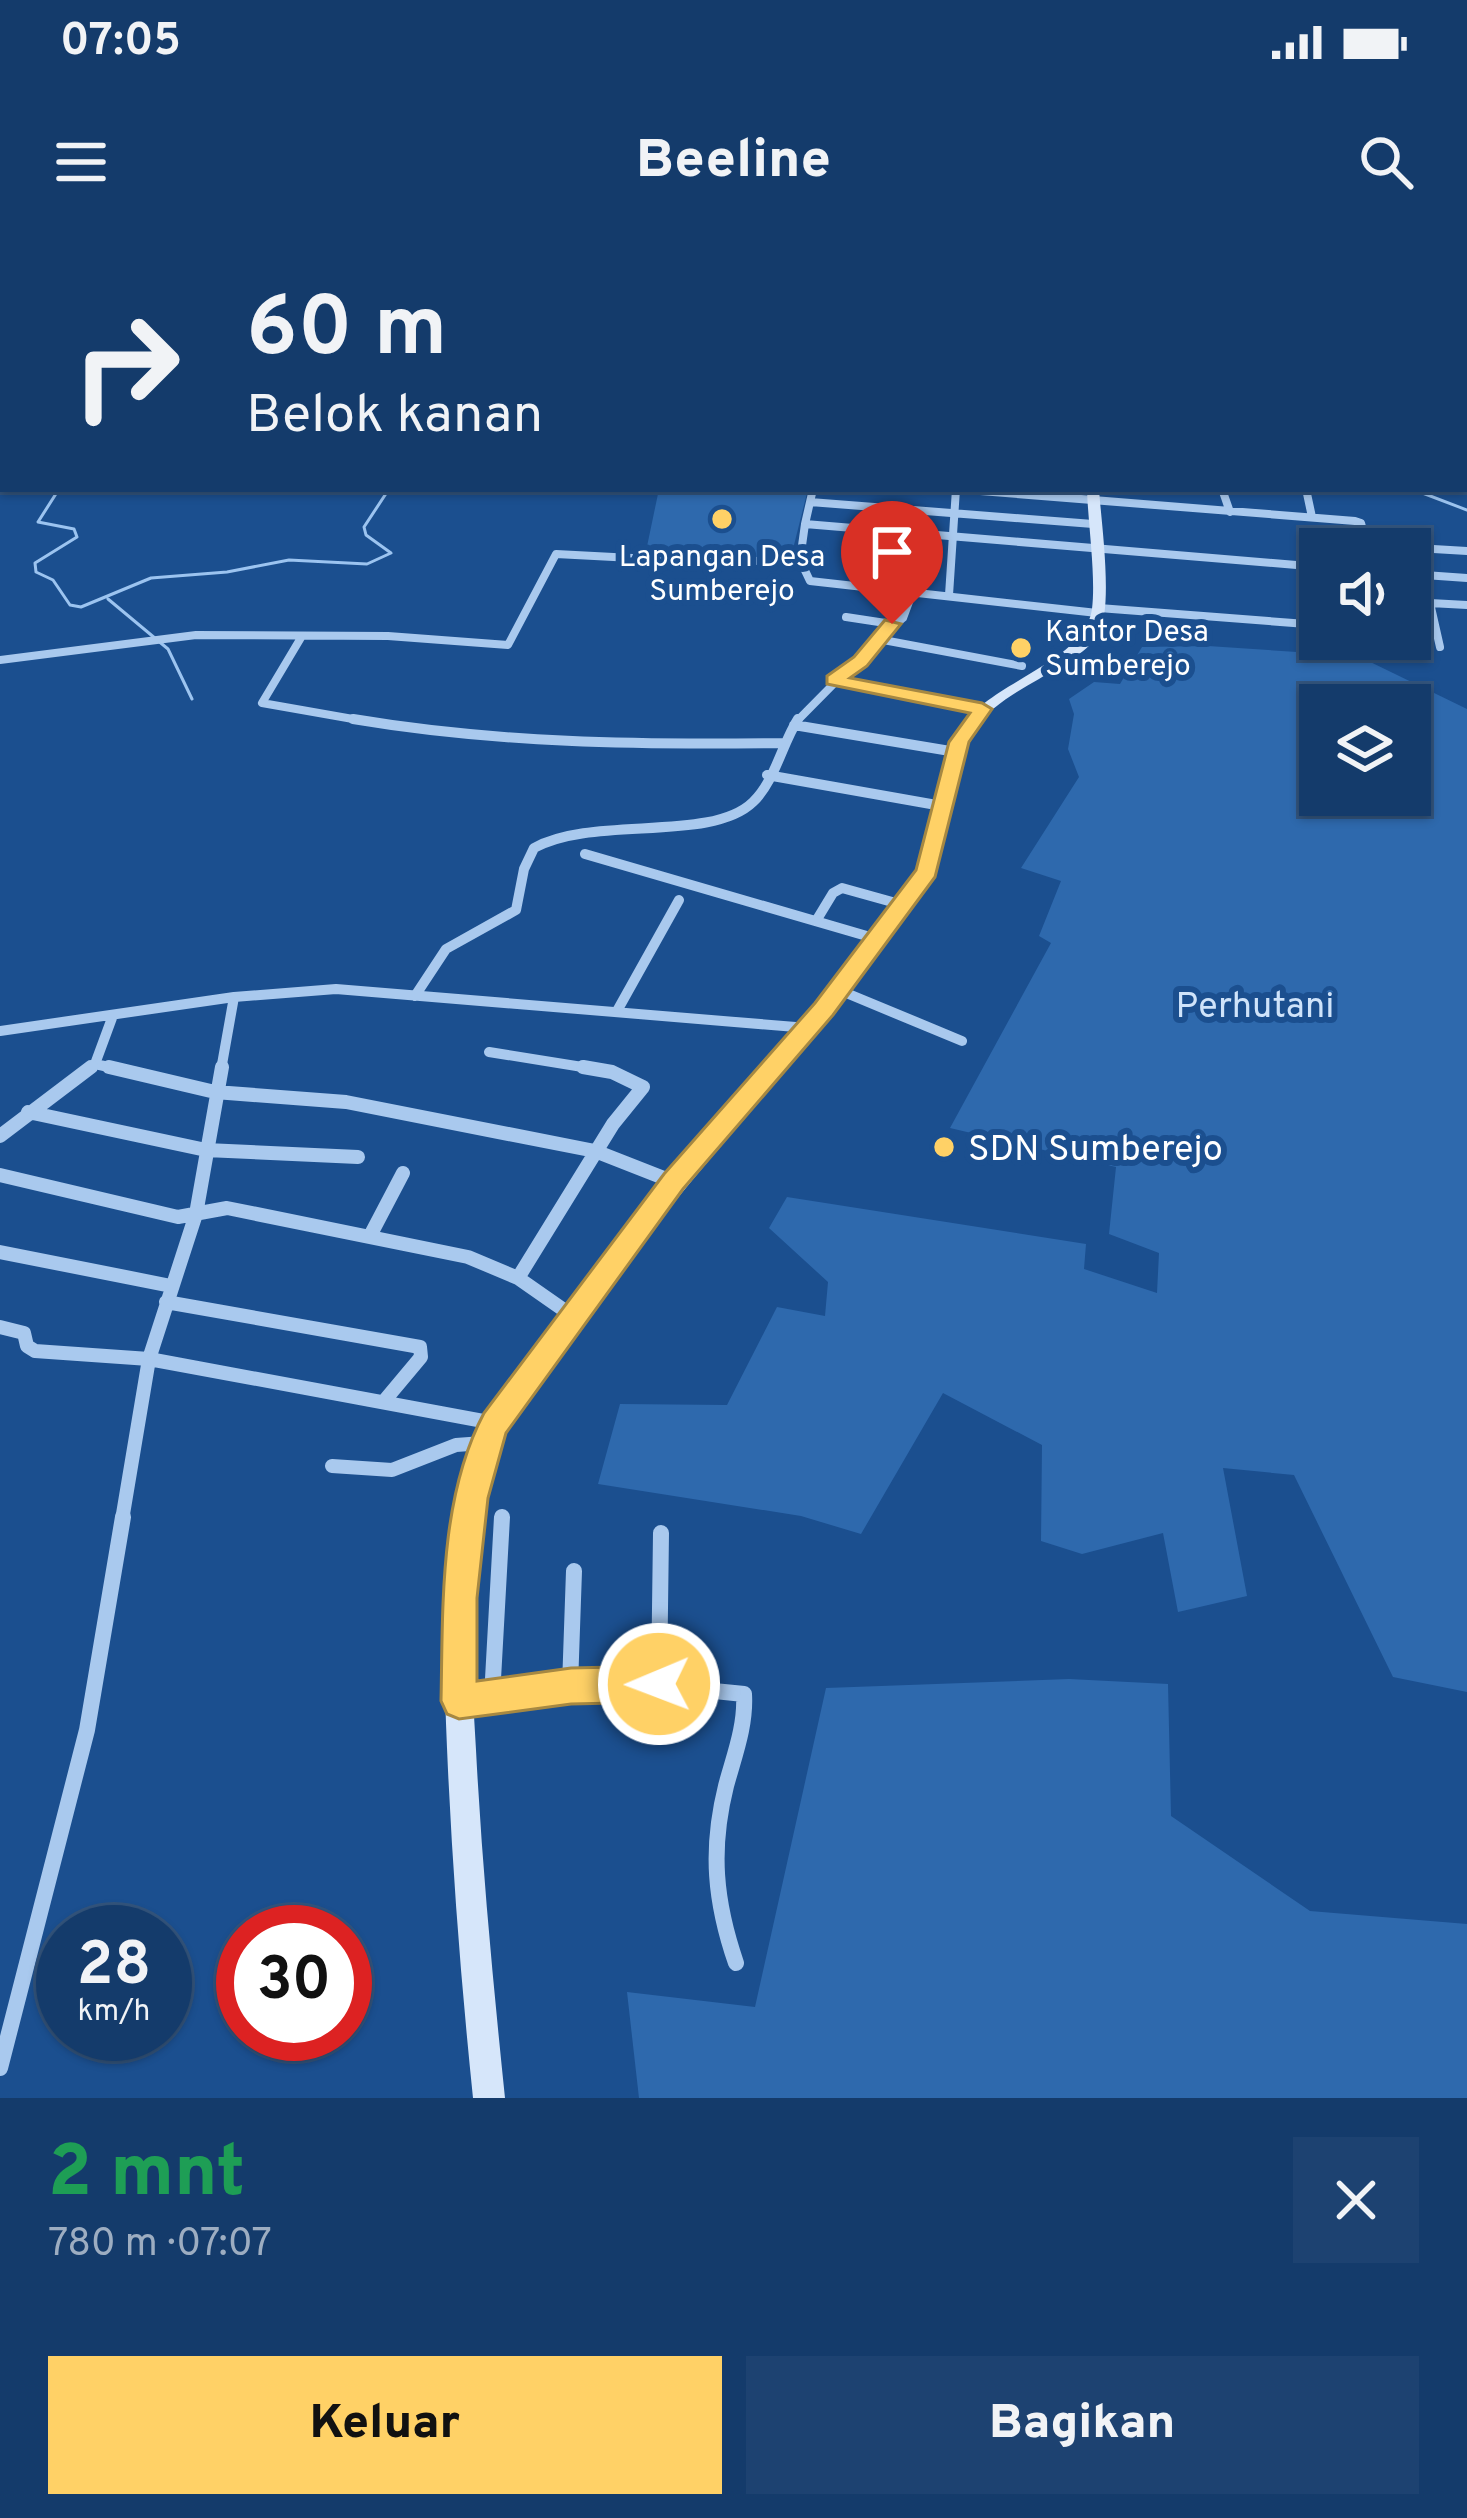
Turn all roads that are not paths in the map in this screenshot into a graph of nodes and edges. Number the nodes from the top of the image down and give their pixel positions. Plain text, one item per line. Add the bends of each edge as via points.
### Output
1 (812, 492) edge
2 (955, 492) edge
3 (1014, 492) edge
4 (1223, 492) edge
5 (1307, 492) edge
6 (1093, 496) edge
7 (810, 502) junction
8 (1230, 512) junction
9 (956, 516) junction
10 (1312, 518) junction
11 (805, 524) junction
12 (1094, 524) junction
13 (1361, 528) edge
14 (955, 537) junction
15 (1431, 550) edge
16 (1096, 551) junction
17 (1467, 551) edge
18 (800, 560) junction
19 (1299, 566) edge
20 (1431, 575) edge
21 (1467, 578) edge
22 (913, 591) junction
23 (950, 595) junction
24 (1467, 605) edge
25 (1098, 610) junction
26 (846, 616) dead end
27 (892, 624) junction
28 (1299, 624) edge
29 (302, 636) junction
30 (878, 639) junction
31 (1440, 647) dead end
32 (0, 660) edge
33 (1022, 666) dead end
34 (833, 680) junction
35 (982, 709) junction
36 (794, 724) junction
37 (783, 743) junction
38 (956, 752) junction
39 (766, 775) junction
40 (942, 806) junction
41 (585, 854) dead end
42 (679, 900) dead end
43 (903, 905) junction
44 (816, 921) junction
45 (877, 939) junction
46 (839, 990) junction
47 (415, 996) junction
48 (234, 997) junction
49 (617, 1011) junction
50 (112, 1018) junction
51 (808, 1028) junction
52 (0, 1030) edge
53 (962, 1041) dead end
54 (488, 1052) dead end
55 (95, 1064) junction
56 (214, 1092) junction
57 (28, 1112) junction
58 (0, 1136) edge
59 (206, 1150) junction
60 (596, 1151) junction
61 (358, 1157) dead end
62 (403, 1173) dead end
63 (0, 1175) edge
64 (674, 1182) junction
65 (196, 1214) junction
66 (371, 1234) junction
67 (0, 1252) edge
68 (518, 1278) junction
69 (168, 1294) junction
70 (571, 1315) junction
71 (0, 1327) edge
72 (149, 1359) junction
73 (385, 1400) junction
74 (490, 1433) junction
75 (332, 1466) dead end
76 (502, 1516) dead end
77 (662, 1533) dead end
78 (574, 1571) dead end
79 (659, 1684) junction
80 (571, 1686) junction
81 (492, 1697) junction
82 (459, 1701) junction
83 (736, 1963) dead end
84 (0, 2068) edge
85 (489, 2098) edge

1 - 7 street
2 - 9 street
3 - 6 street
4 - 8 street
5 - 10 street
6 - 8 street
6 - 12 street
7 - 9 street
7 - 11 street
8 - 10 street
9 - 12 street
9 - 14 street
10 - 13 street
11 - 14 street
11 - 18 street
12 - 16 street
14 - 16 street
14 - 23 street
15 - 17 street
16 - 19 street
16 - 25 street
18 - 22 street via 810,581
18 - 29 street via 560,554 511,644
20 - 21 street
22 - 23 street
22 - 27 street via 903,618
23 - 25 street
24 - 31 street via 1430,602
25 - 28 street
25 - 35 street via 1084,642
26 - 27 street
27 - 30 street
29 - 32 street via 159,639
29 - 37 street via 262,703 431,732 598,746
30 - 33 street
30 - 34 street
34 - 35 street
34 - 36 street
35 - 38 street
36 - 37 street
36 - 38 street
37 - 39 street
38 - 40 street
39 - 40 street
39 - 47 street via 755,801 729,815 539,844 528,856 516,910 446,949
40 - 43 street via 932,860
41 - 44 street
42 - 49 street
43 - 44 street via 842,888
43 - 45 street
44 - 45 street
45 - 46 street
46 - 51 street
46 - 53 street
47 - 48 street via 336,989
47 - 49 street
48 - 50 street
48 - 56 street
49 - 51 street
50 - 52 street
50 - 55 street
51 - 64 street
54 - 60 street via 643,1083
55 - 56 street
55 - 57 street
56 - 59 street
56 - 60 street via 346,1102
57 - 58 street
57 - 59 street
59 - 61 street
59 - 65 street
60 - 64 street
60 - 68 street
62 - 66 street
63 - 65 street
64 - 70 street
65 - 66 street via 227,1208
65 - 69 street
66 - 68 street
67 - 69 street
68 - 70 street
69 - 72 street
69 - 73 street via 420,1347 421,1357
70 - 74 street
71 - 72 street via 23,1333 35,1351
72 - 73 street
72 - 84 street via 87,1730
73 - 74 street
74 - 75 street via 392,1470
74 - 82 street via 462,1579
76 - 81 street
77 - 79 street
78 - 80 street
79 - 80 street
79 - 83 street via 740,1690 746,1698 712,1845 717,1914
80 - 81 street
81 - 82 street
82 - 85 street

